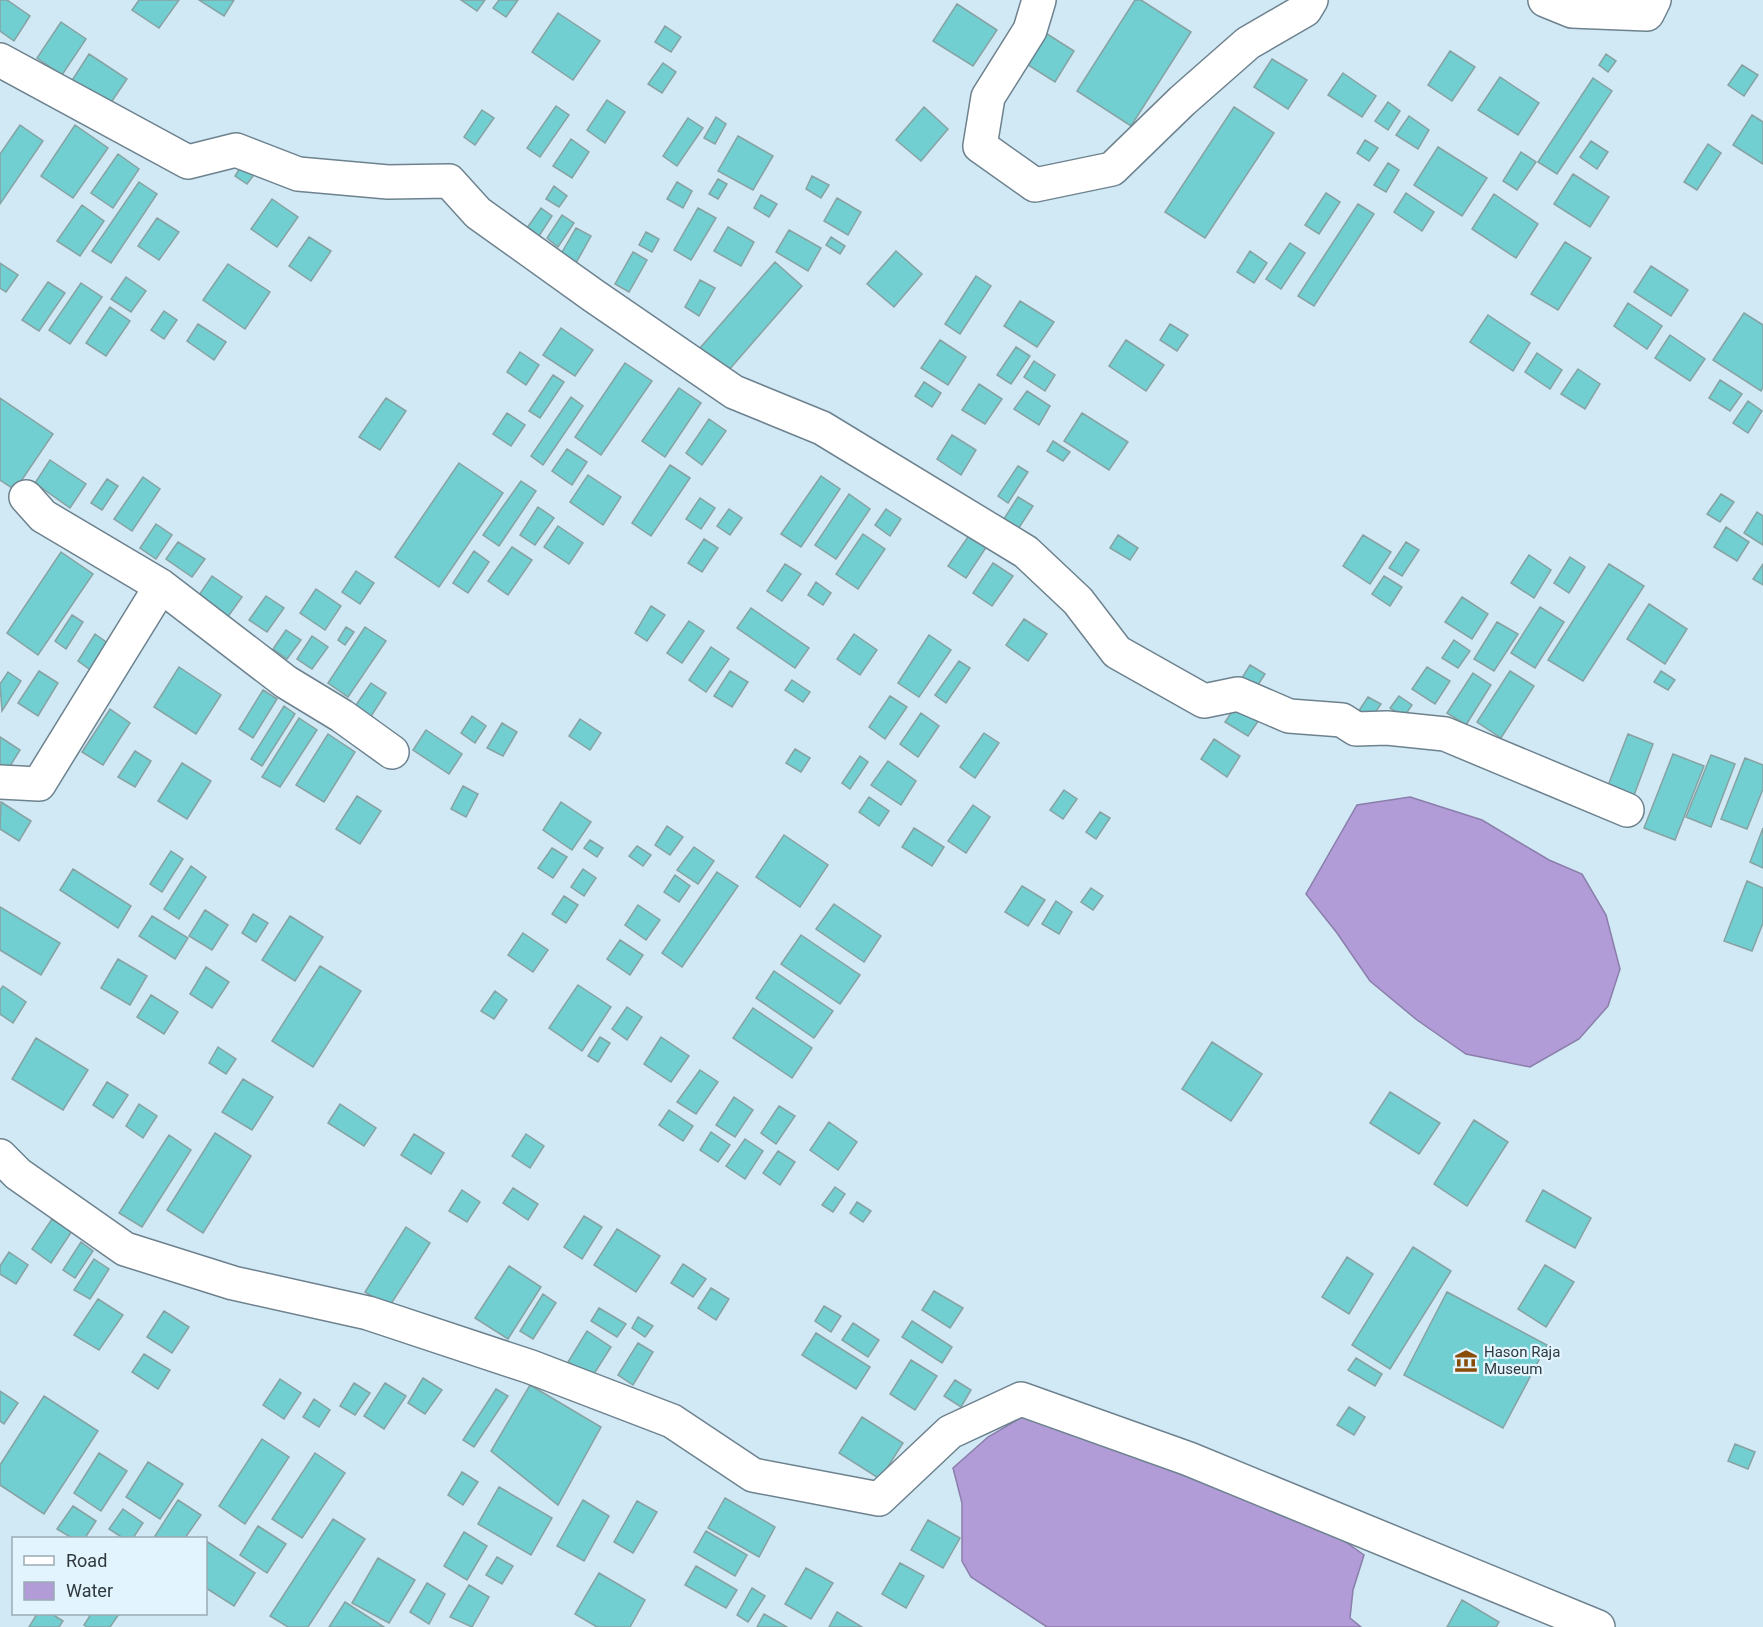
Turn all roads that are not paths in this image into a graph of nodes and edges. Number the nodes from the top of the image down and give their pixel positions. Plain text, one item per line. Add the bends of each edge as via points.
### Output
1 (1039, 0) edge
2 (1311, 0) edge
3 (1545, 0) edge
4 (1654, 0) edge
5 (0, 60) edge
6 (26, 496) dead end
7 (161, 586) junction
8 (392, 752) dead end
9 (0, 782) edge
10 (1627, 810) dead end
11 (0, 1156) edge
12 (1598, 1627) edge

1 - 2 street via 1030,30 988,97 980,146 1035,185 1112,170 1248,42 1305,10
3 - 4 street via 1572,11 1647,14
5 - 10 street via 188,162 236,150 298,174 388,182 449,181 478,213 734,392 822,428 1026,552 1078,601 1117,652 1204,701 1238,694 1289,717 1342,720 1356,729 1444,734
6 - 7 street via 43,516
7 - 8 street via 286,682
7 - 9 street via 39,784
11 - 12 street via 18,1174 126,1249 232,1283 368,1313 531,1367 672,1421 753,1475 879,1499 950,1432 1021,1399 1189,1460

